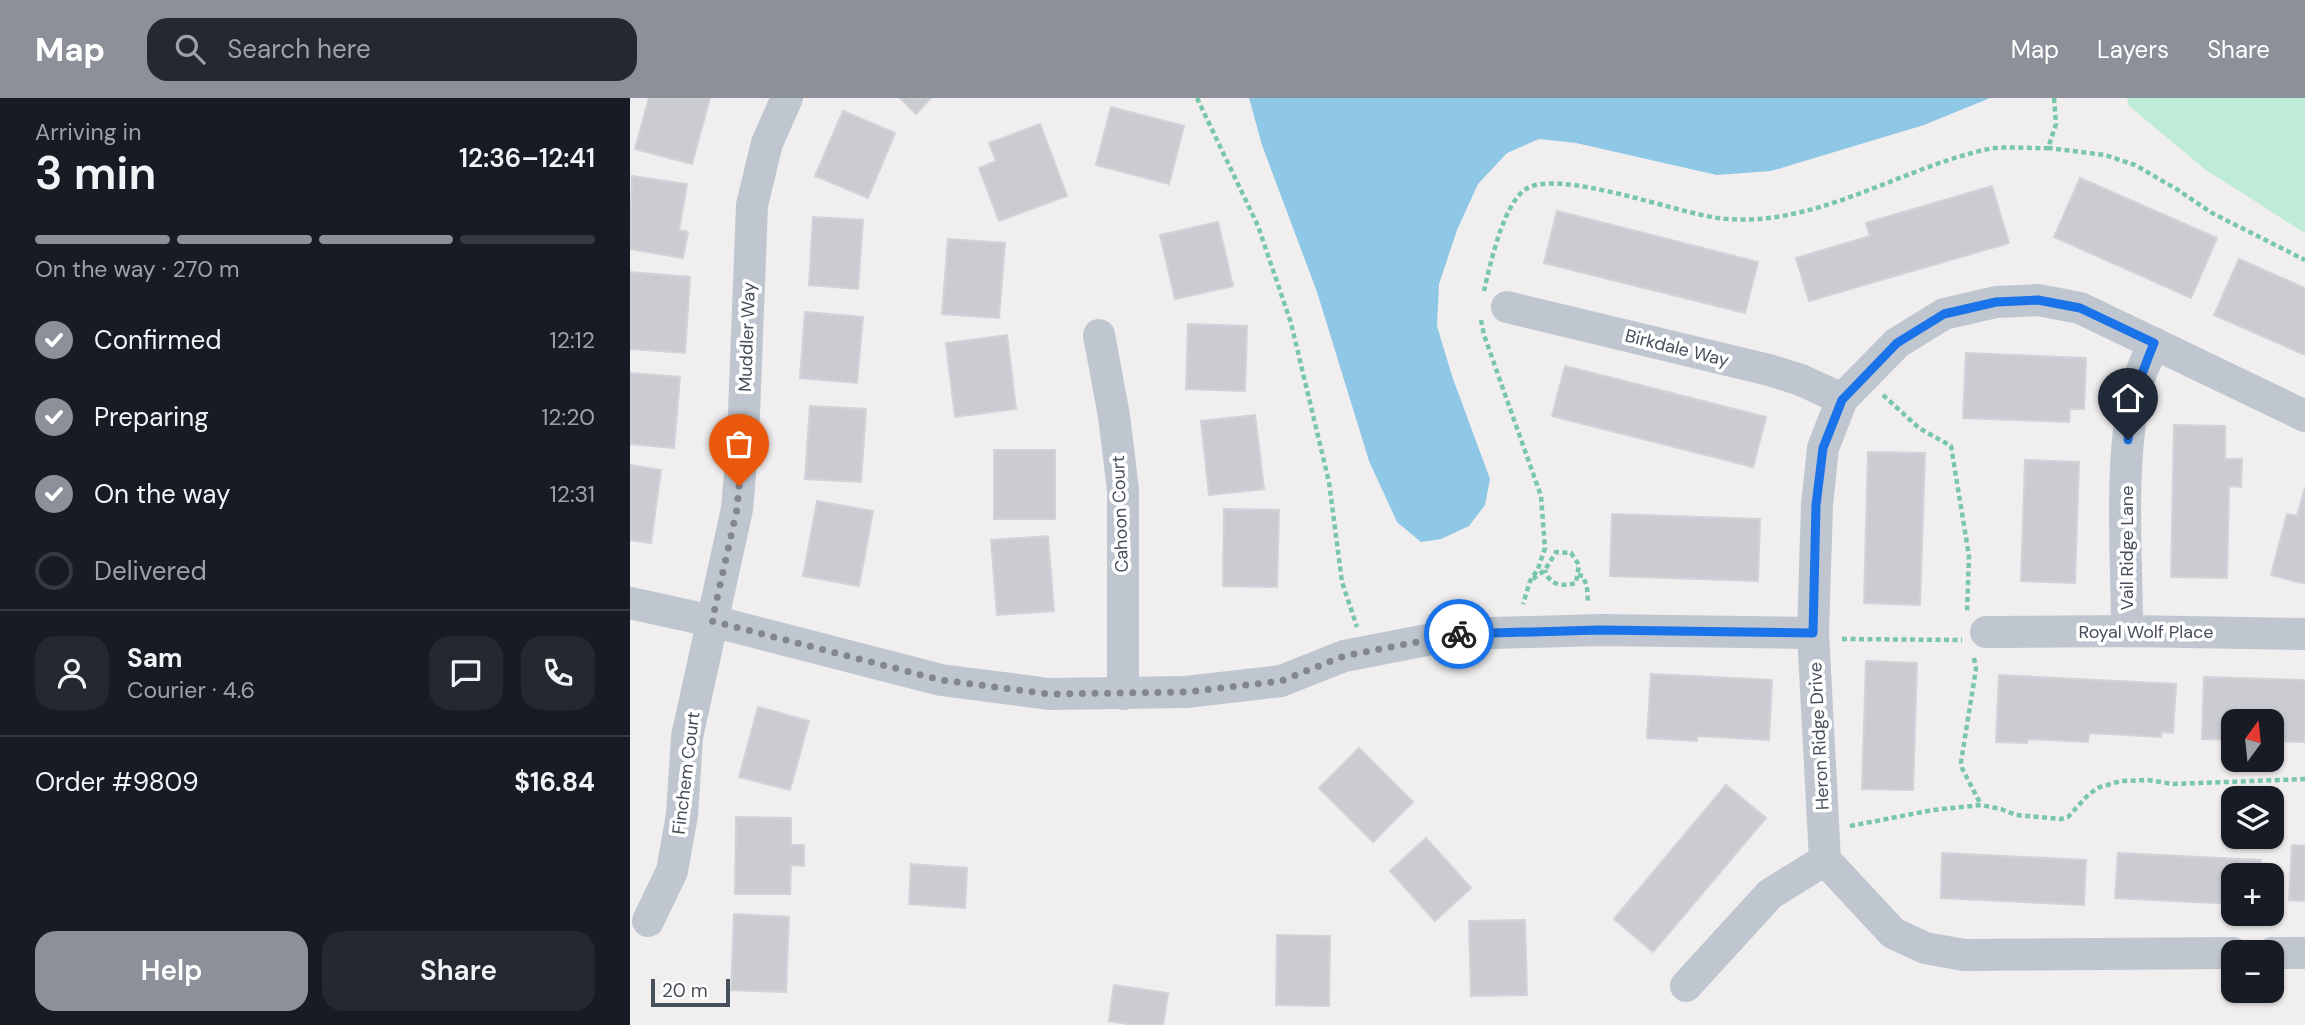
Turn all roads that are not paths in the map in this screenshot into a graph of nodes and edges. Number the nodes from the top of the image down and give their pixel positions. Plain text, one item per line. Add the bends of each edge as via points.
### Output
1 (787, 98) edge
2 (1490, 309) road end
3 (1099, 335) dead end
4 (2154, 343) junction
5 (1842, 400) junction
6 (2305, 416) edge
7 (630, 603) edge
8 (712, 621) junction
9 (2127, 631) junction
10 (1813, 633) junction
11 (2305, 634) edge
12 (1974, 637) road end
13 (1123, 694) junction
14 (1825, 853) junction
15 (648, 921) dead end
16 (2284, 953) edge
17 (2305, 953) edge
18 (2221, 954) edge
19 (1686, 986) dead end

1 - 8 street, Muddler Way via 767,142 752,205 737,509
2 - 5 street, Birkdale Way via 1760,368 1801,380
3 - 13 street, Cahoon Court via 1123,490
4 - 5 street, Heron Ridge Drive via 2080,308 2038,300 1996,302 1944,314 1897,343
4 - 6 street, Heron Ridge Drive
4 - 9 street, Vail Ridge Lane via 2138,380 2130,417
5 - 10 street, Heron Ridge Drive via 1823,448 1816,505
7 - 8 street
8 - 13 street via 941,680 1049,694
8 - 15 street, Finchem Court via 687,737 682,815 671,871
9 - 11 street, Royal Wolf Place
9 - 12 street, Royal Wolf Place
10 - 13 street via 1600,630 1458,634 1344,656 1281,681
10 - 14 street, Heron Ridge Drive
14 - 18 street via 1894,933 1925,948 1964,955
14 - 19 street via 1770,894
16 - 17 street

